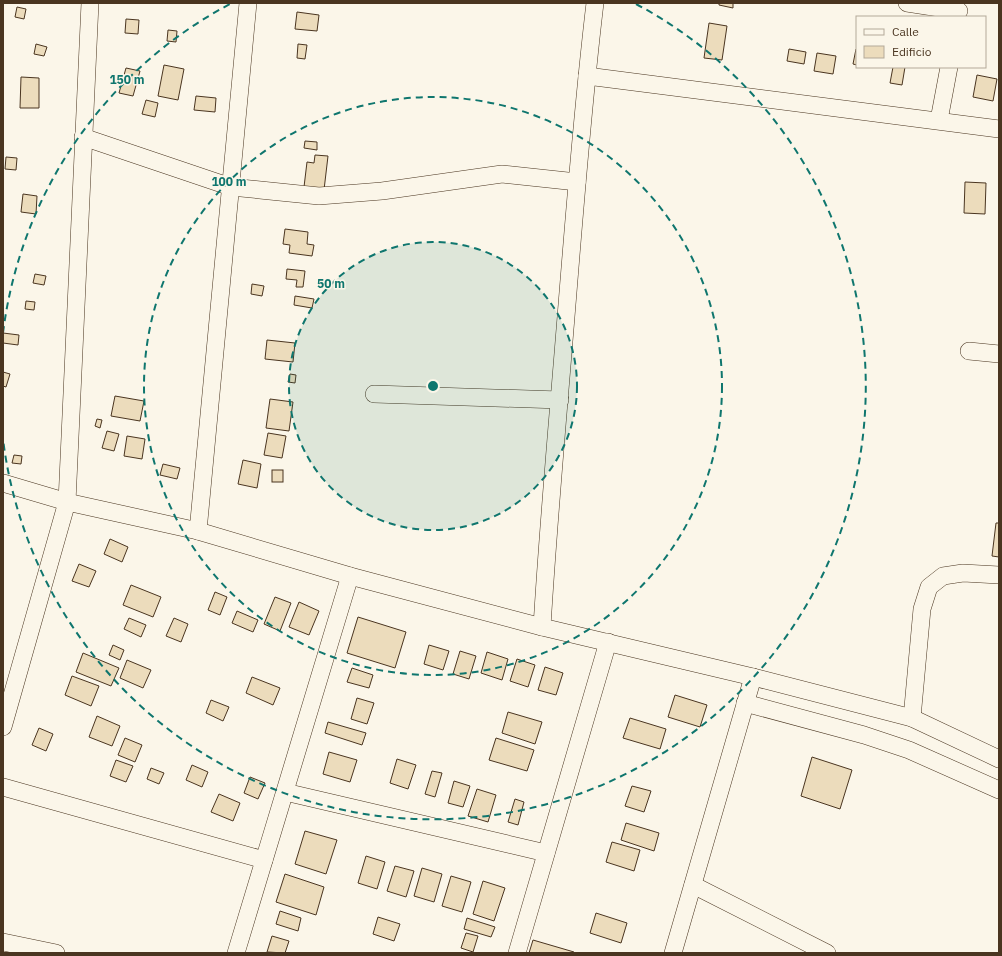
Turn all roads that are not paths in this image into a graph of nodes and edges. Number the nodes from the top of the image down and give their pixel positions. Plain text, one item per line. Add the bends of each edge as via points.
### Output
1 (90, 3) edge
2 (248, 3) edge
3 (596, 3) edge
4 (907, 3) edge
5 (959, 10) edge
6 (949, 68) edge
7 (586, 76) junction
8 (939, 120) junction
9 (999, 129) edge
10 (83, 137) junction
11 (577, 182) junction
12 (231, 187) junction
13 (969, 351) dead end
14 (999, 354) edge
15 (374, 394) dead end
16 (560, 400) junction
17 (3, 483) edge
18 (67, 502) junction
19 (198, 531) junction
20 (999, 575) edge
21 (350, 576) junction
22 (542, 627) junction
23 (608, 642) junction
24 (753, 677) junction
25 (745, 703) junction
26 (912, 718) junction
27 (3, 727) edge
28 (999, 759) edge
29 (3, 788) edge
30 (999, 790) edge
31 (285, 792) junction
32 (546, 853) junction
33 (264, 860) junction
34 (693, 885) junction
35 (3, 942) edge
36 (56, 953) edge
37 (236, 953) edge
38 (517, 953) edge
39 (673, 953) edge
40 (827, 953) edge

1 - 10 street
2 - 12 street
3 - 7 street
4 - 5 street
6 - 8 street
7 - 8 street
7 - 11 street
8 - 9 street
10 - 12 street
10 - 18 street
11 - 12 street via 502,174 382,191 319,196
11 - 16 street
12 - 19 street
13 - 14 street
15 - 16 street
16 - 22 street
17 - 18 street
18 - 19 street
18 - 27 street
19 - 21 street
20 - 26 street via 963,573 943,576 929,587 922,609
21 - 22 street
21 - 31 street
22 - 23 street
23 - 24 street
23 - 32 street
24 - 25 street
24 - 26 street
25 - 30 street via 864,735 909,750
25 - 34 street
26 - 28 street
29 - 33 street
31 - 32 street
31 - 33 street
32 - 38 street
33 - 37 street
34 - 39 street
34 - 40 street
35 - 36 street

